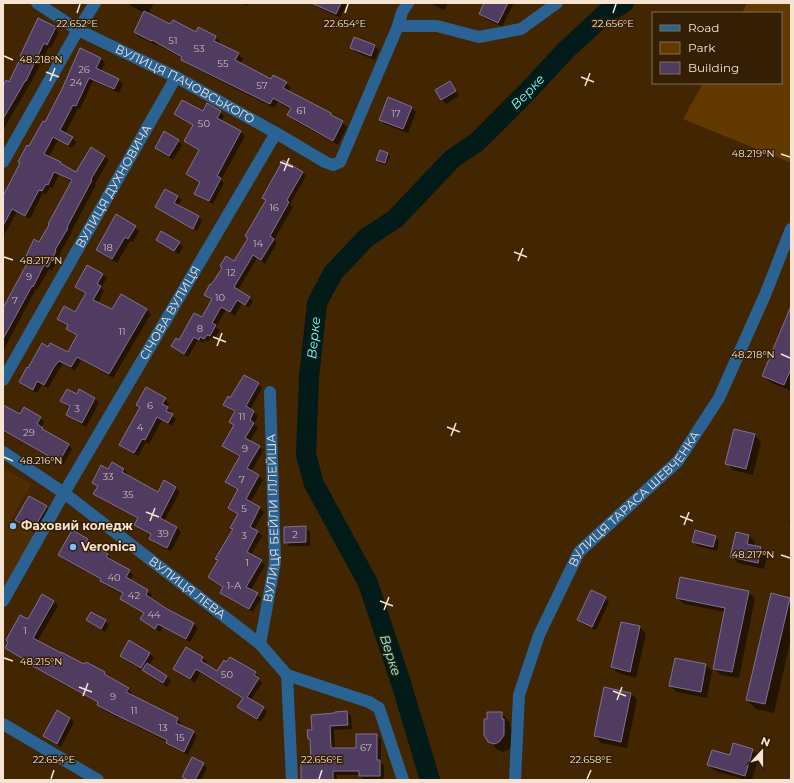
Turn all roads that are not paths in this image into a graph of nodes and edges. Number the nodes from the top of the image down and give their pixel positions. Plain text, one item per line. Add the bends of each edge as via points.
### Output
1 (37, 3) edge
2 (95, 3) edge
3 (556, 3) edge
4 (402, 6) edge
5 (398, 26) junction
6 (78, 30) junction
7 (176, 77) junction
8 (276, 133) junction
9 (3, 162) edge
10 (791, 229) edge
11 (3, 380) edge
12 (270, 392) dead end
13 (3, 452) edge
14 (64, 494) junction
15 (3, 601) edge
16 (260, 644) junction
17 (287, 675) junction
18 (3, 724) edge
19 (98, 780) edge
20 (292, 780) edge
21 (403, 780) edge
22 (515, 780) edge

1 - 6 street, ВУЛИЦЯ ПАЧОВСЬКОГО
2 - 6 street
3 - 5 street via 521,29 479,37 437,26
4 - 5 street
5 - 8 street, ВУЛИЦЯ ПАЧОВСЬКОГО via 340,162 333,165 325,162
6 - 7 street, ВУЛИЦЯ ПАЧОВСЬКОГО
6 - 9 street
7 - 8 street, ВУЛИЦЯ ПАЧОВСЬКОГО
7 - 11 street, ВУЛИЦЯ ДУХНОВИЧА
8 - 14 street, СІЧОВА ВУЛИЦЯ
10 - 22 street, ВУЛИЦЯ ТАРАСА ШЕВЧЕНКА via 719,398 678,461 579,552 539,635 519,695
12 - 16 street, ВУЛИЦЯ БЕЙЛИ ІЛЛЕЙША via 275,562
13 - 14 street, ВУЛИЦЯ ЛЕВА
14 - 15 street, СІЧОВА ВУЛИЦЯ
14 - 16 street, ВУЛИЦЯ ЛЕВА
16 - 17 street, ВУЛИЦЯ ЛЕВА
17 - 20 street
17 - 21 street via 369,702 379,708
18 - 19 street

